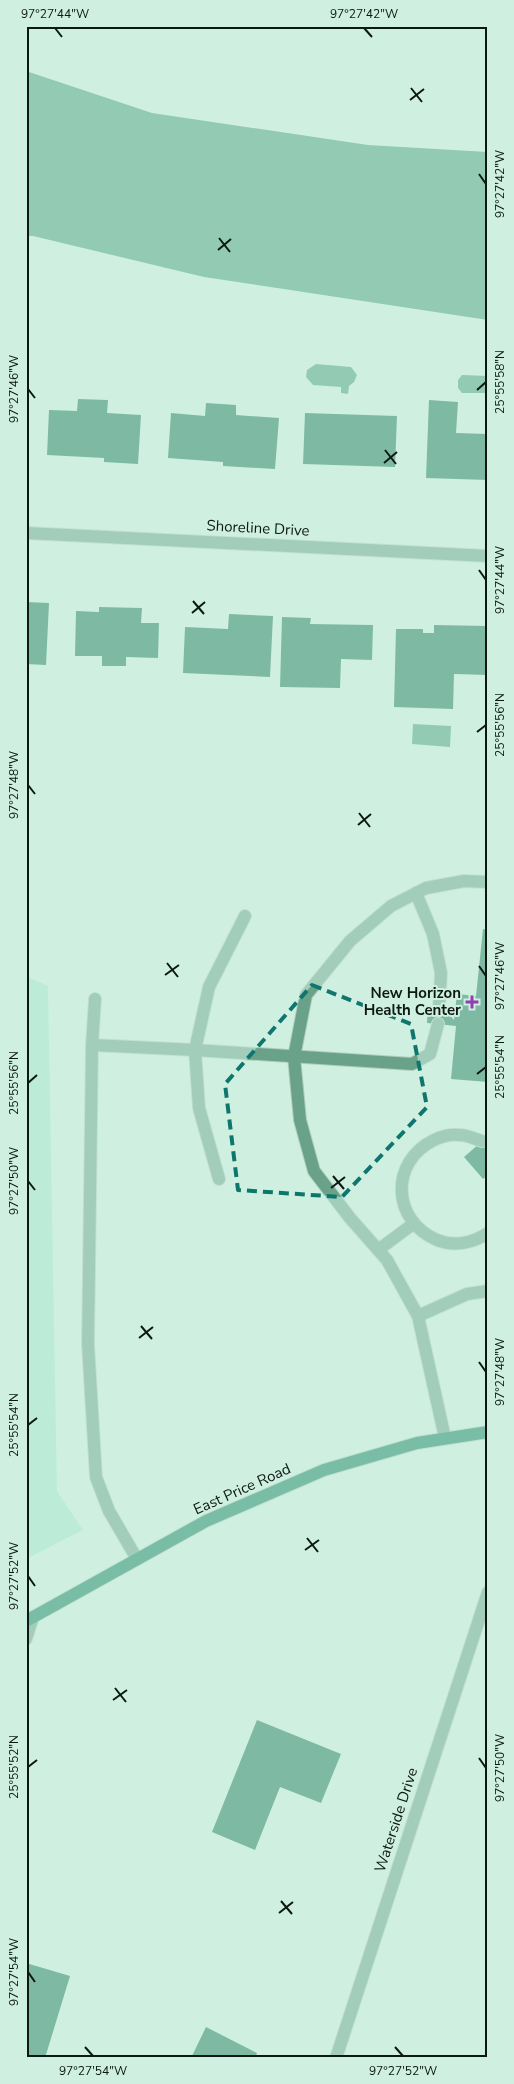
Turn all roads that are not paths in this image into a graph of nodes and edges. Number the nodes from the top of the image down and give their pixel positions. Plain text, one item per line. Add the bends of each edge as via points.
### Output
1 (26, 533) edge
2 (488, 556) edge
3 (488, 882) edge
4 (416, 893) junction
5 (245, 916) dead end
6 (95, 999) dead end
7 (439, 1009) dead end
8 (438, 1024) dead end
9 (92, 1045) junction
10 (195, 1050) junction
11 (294, 1056) junction
12 (482, 1142) dead end
13 (219, 1179) dead end
14 (413, 1224) junction
15 (488, 1233) edge
16 (378, 1250) junction
17 (488, 1291) edge
18 (418, 1316) junction
19 (488, 1432) edge
20 (445, 1438) junction
21 (137, 1559) junction
22 (488, 1592) edge
23 (30, 1619) edge
24 (26, 1639) edge
25 (336, 2058) edge

1 - 2 street, Shoreline Drive
3 - 4 street via 464,881
4 - 7 street via 433,934 441,973
4 - 11 street via 390,906 350,941 306,995
5 - 10 street via 209,987
6 - 9 street
8 - 11 street via 430,1054 412,1064
9 - 10 street
9 - 21 street via 88,1344 96,1477 109,1511
10 - 11 street
10 - 13 street via 199,1108
11 - 16 street via 300,1120 314,1171
12 - 14 street via 460,1135 442,1136 412,1156 401,1190 404,1208
14 - 15 street via 427,1236 444,1243 462,1244
14 - 16 street
16 - 18 street via 387,1260
17 - 18 street via 467,1294
18 - 20 street
19 - 20 main road, East Price Road
20 - 21 main road, East Price Road via 416,1443 324,1470 206,1521
21 - 23 main road, East Price Road
22 - 25 street, Waterside Drive
23 - 24 street

